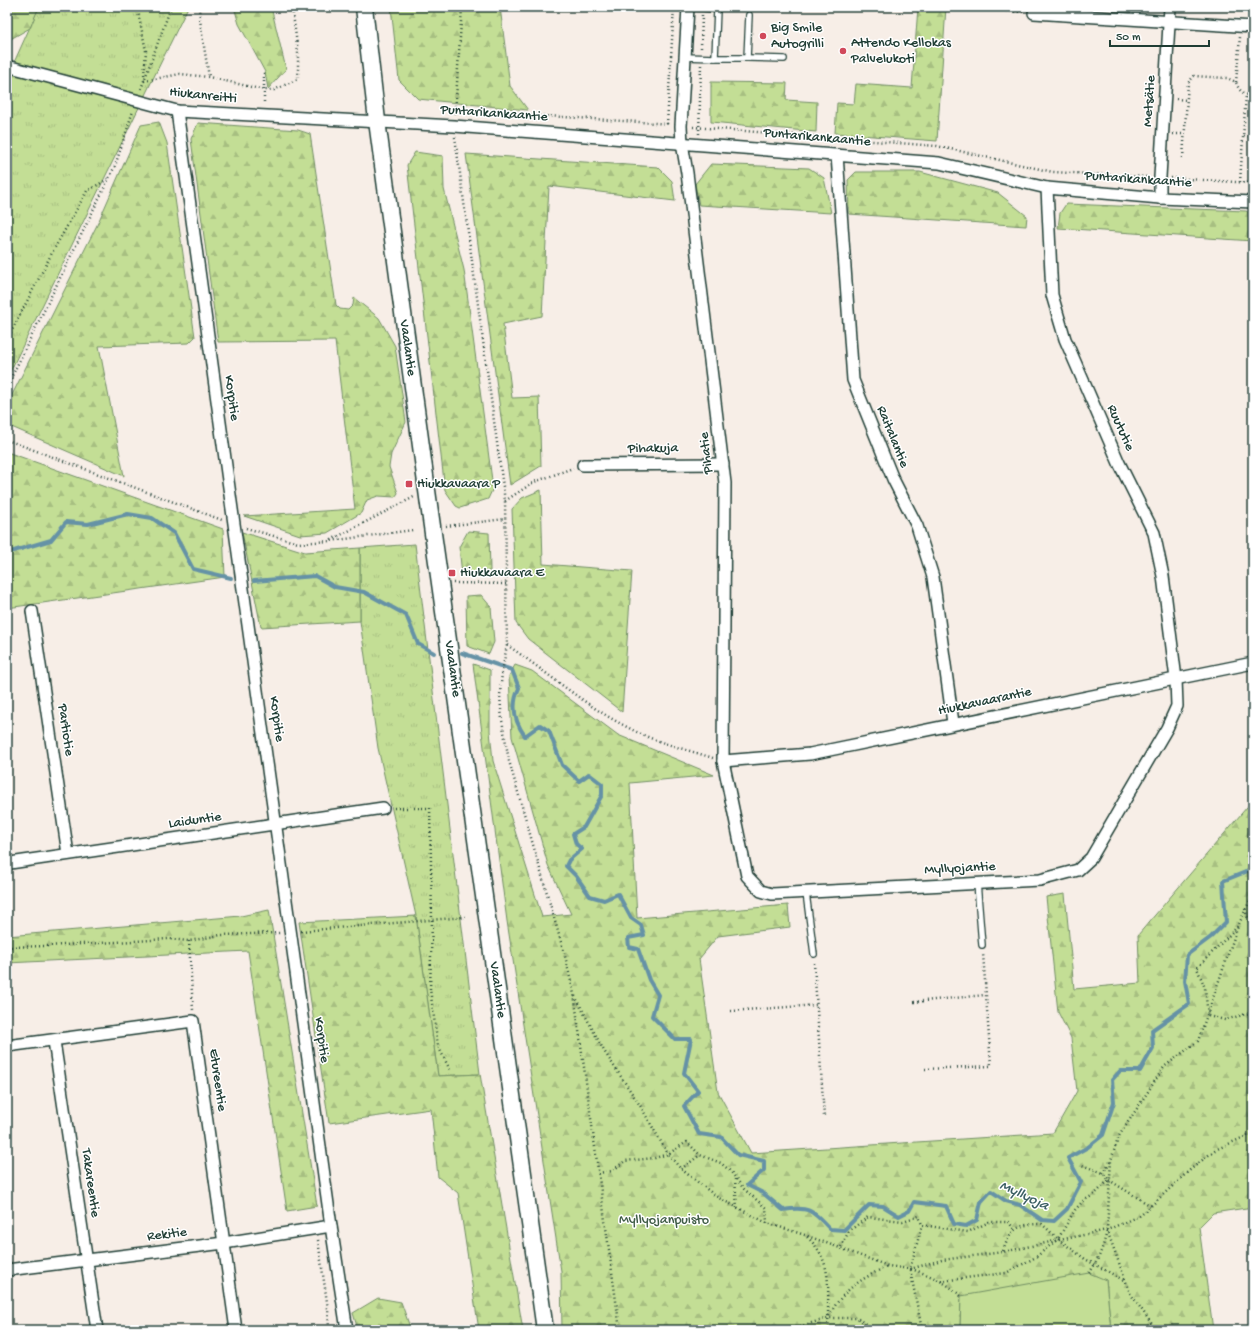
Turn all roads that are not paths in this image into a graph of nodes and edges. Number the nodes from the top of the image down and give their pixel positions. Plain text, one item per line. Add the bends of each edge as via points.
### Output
1 (364, 7) edge
2 (688, 7) edge
3 (1170, 7) edge
4 (1034, 13) road end
5 (749, 15) dead end
6 (1169, 21) junction
7 (1253, 27) edge
8 (685, 57) junction
9 (715, 58) junction
10 (748, 58) junction
11 (784, 59) dead end
12 (7, 66) edge
13 (176, 111) junction
14 (377, 121) junction
15 (682, 143) junction
16 (837, 155) junction
17 (1047, 188) junction
18 (1160, 198) junction
19 (1253, 202) edge
20 (723, 464) junction
21 (583, 465) road end
22 (32, 610) dead end
23 (1253, 663) edge
24 (1176, 679) junction
25 (953, 723) junction
26 (723, 761) junction
27 (383, 808) road end
28 (275, 825) junction
29 (68, 854) junction
30 (10, 863) dead end
31 (977, 883) junction
32 (806, 893) junction
33 (982, 945) road end
34 (814, 954) road end
35 (54, 1041) junction
36 (7, 1046) edge
37 (331, 1226) junction
38 (224, 1243) junction
39 (86, 1260) junction
40 (7, 1270) edge
41 (97, 1330) edge
42 (236, 1330) edge
43 (347, 1330) edge
44 (545, 1330) edge

1 - 14 street, Vaalantie
2 - 8 street, Pihatie
2 - 9 lane via 717,8
3 - 6 street, Metsätie
4 - 6 street
5 - 10 lane
6 - 7 street
6 - 18 street, Metsätie
8 - 9 lane
8 - 15 street, Pihatie
9 - 10 lane
10 - 11 lane
12 - 13 street, Hiukanreitti
13 - 14 street, Hiukanreitti
13 - 28 street, Korpitie
14 - 15 street, Puntarikankaantie
14 - 44 street, Vaalantie
15 - 16 street, Puntarikankaantie
15 - 20 street, Pihatie
16 - 17 street, Puntarikankaantie via 939,163
16 - 25 street, Raitalantie via 852,380 893,479 918,526 933,577
17 - 18 street, Puntarikankaantie
17 - 24 street, Ruututie via 1052,295 1068,347 1119,463 1154,533 1163,576
18 - 19 street, Puntarikankaantie
20 - 21 street, Pihakuja
20 - 26 street, Pihatie
22 - 29 street, Partiotie
23 - 24 street, Hiukkavaarantie
24 - 25 street, Hiukkavaarantie
24 - 31 street, Myllyojantie via 1177,706 1168,728 1091,858 1078,870 1040,880
25 - 26 street, Hiukkavaarantie via 810,754
26 - 32 street, Myllyojantie via 747,876 761,891 772,894
27 - 28 street, Laiduntie
28 - 29 street, Laiduntie
28 - 37 street, Korpitie
29 - 30 street, Laiduntie
31 - 32 street, Myllyojantie
31 - 33 lane
32 - 34 lane
35 - 36 street
35 - 38 street, Etureentie via 193,1021
35 - 39 street, Takareentie
37 - 38 street, Rekitie
37 - 43 street, Korpitie
38 - 39 street, Rekitie
38 - 42 street, Etureentie
39 - 40 street, Rekitie
39 - 41 street, Takareentie

